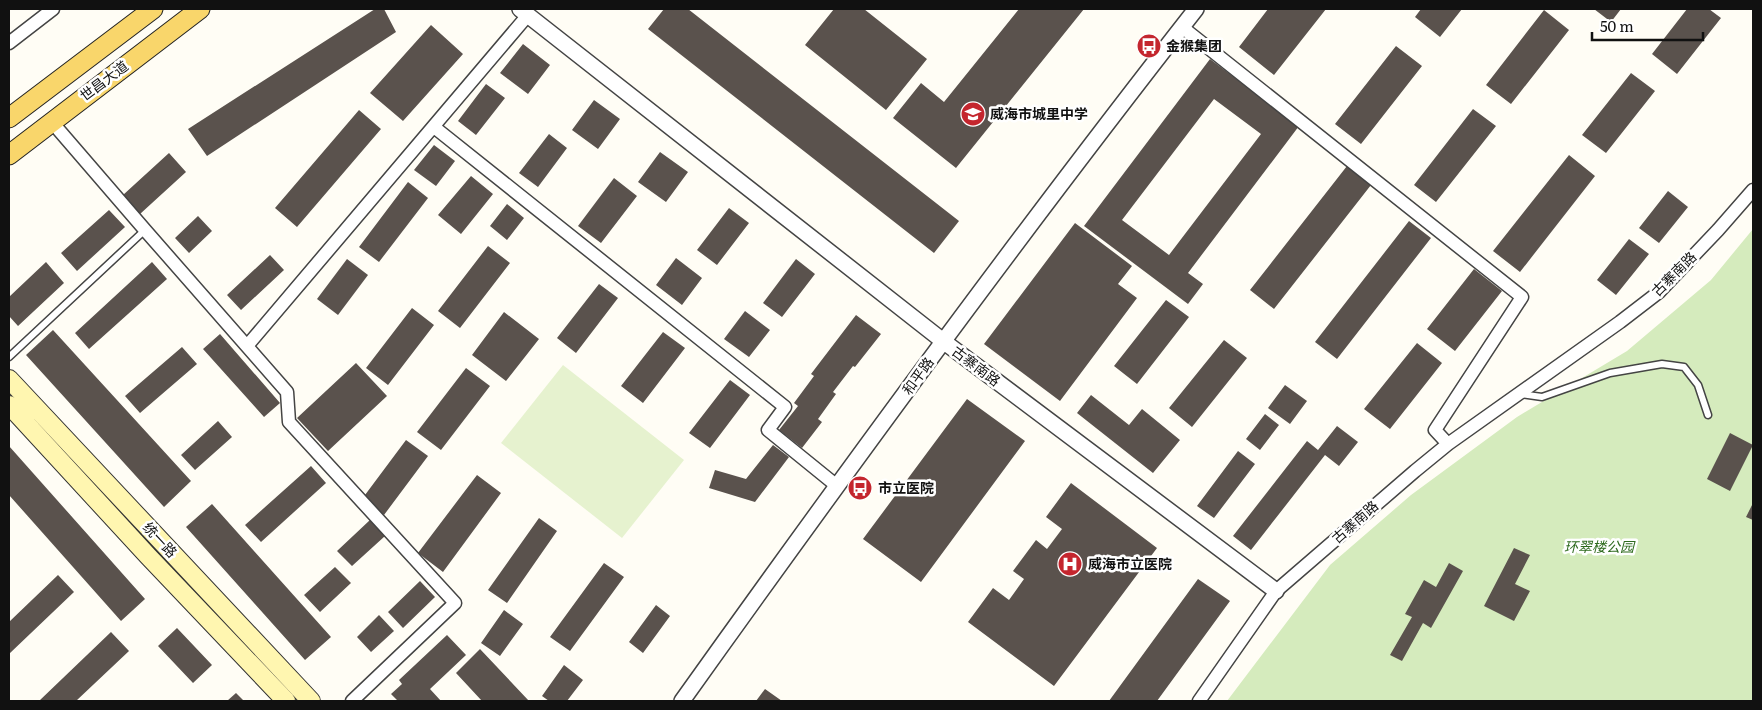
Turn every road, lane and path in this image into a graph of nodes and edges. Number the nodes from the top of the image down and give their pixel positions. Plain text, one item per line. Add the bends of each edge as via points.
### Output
1 (53, 9) edge
2 (154, 9) edge
3 (200, 9) edge
4 (1196, 9) edge
5 (524, 12) edge
6 (1182, 27) junction
7 (9, 43) edge
8 (9, 118) edge
9 (51, 121) junction
10 (434, 127) junction
11 (9, 155) edge
12 (1753, 190) edge
13 (145, 230) junction
14 (943, 341) junction
15 (247, 346) junction
16 (9, 357) edge
17 (9, 379) edge
18 (1518, 394) junction
19 (9, 405) edge
20 (1708, 415) dead end
21 (1448, 444) junction
22 (837, 486) junction
23 (1276, 591) junction
24 (286, 701) edge
25 (311, 701) edge
26 (352, 701) edge
27 (682, 701) edge
28 (1199, 701) edge

1 - 7 street
2 - 8 main road, 世昌大道
3 - 9 main road, 世昌大道
4 - 6 street, 和平路
5 - 10 street
5 - 14 street, 古寨南路
6 - 14 street, 和平路
6 - 21 street via 1522,297 1435,430
9 - 11 main road, 世昌大道
9 - 13 street
10 - 15 street
10 - 22 street via 785,407 768,430
12 - 18 street, 古寨南路 via 1659,292
13 - 15 street
13 - 16 lane
14 - 22 street, 和平路
14 - 23 street, 古寨南路
15 - 26 street via 287,392 289,422 455,603
17 - 25 main road, 统一路
18 - 20 lane via 1542,397 1610,373 1662,364 1684,367 1698,385
18 - 21 street, 古寨南路
19 - 24 main road, 统一路
21 - 23 street, 古寨南路
22 - 27 street, 和平路
23 - 28 street

